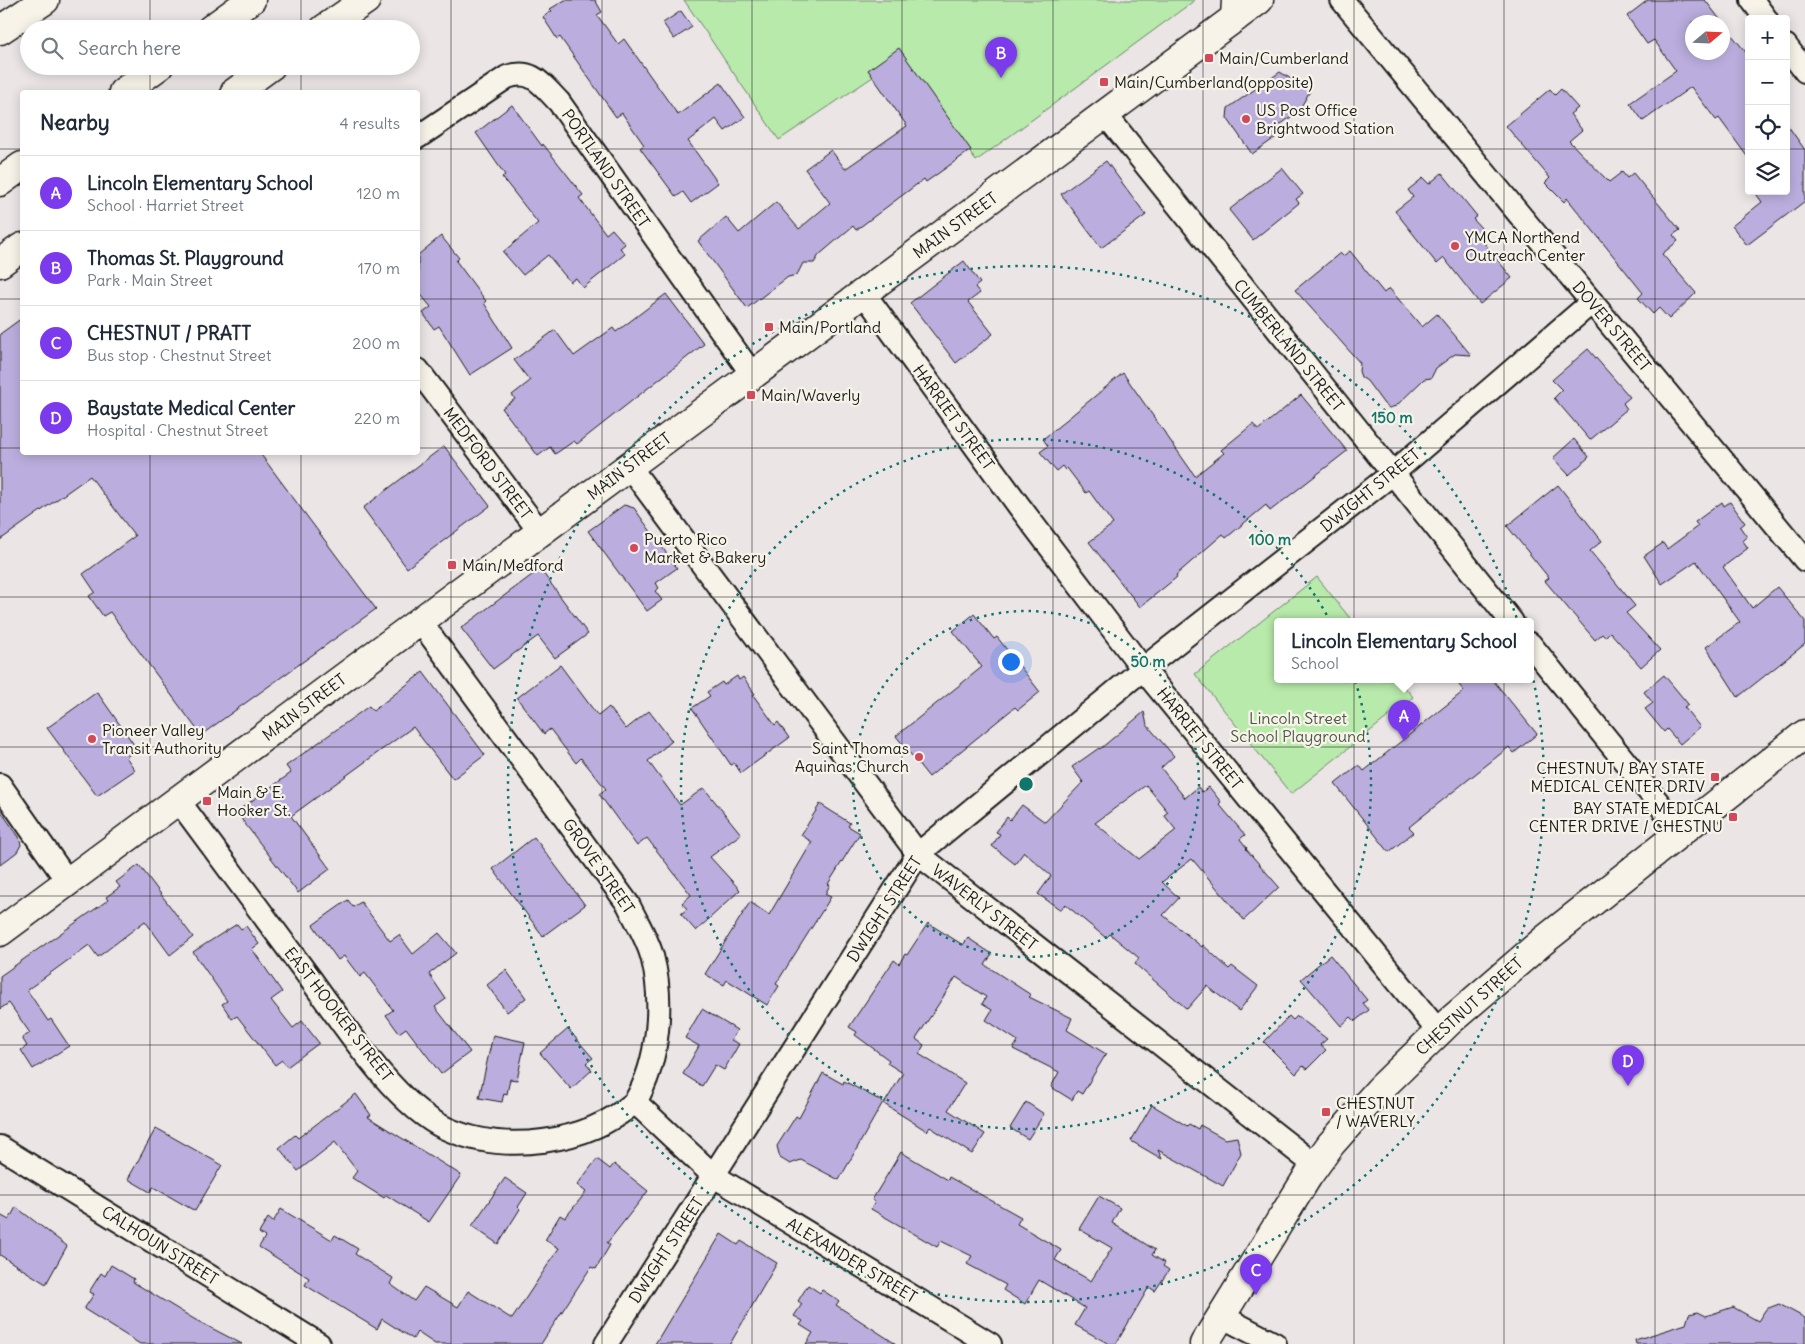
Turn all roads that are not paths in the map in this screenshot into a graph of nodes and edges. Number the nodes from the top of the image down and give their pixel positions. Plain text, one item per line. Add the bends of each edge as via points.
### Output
1 (45, 0) edge
2 (252, 0) edge
3 (366, 0) edge
4 (1259, 0) edge
5 (1342, 0) edge
6 (1752, 0) edge
7 (1236, 9) edge
8 (1763, 15) edge
9 (224, 20) edge
10 (337, 20) edge
11 (0, 30) edge
12 (1790, 51) edge
13 (1805, 71) edge
14 (147, 75) edge
15 (259, 75) edge
16 (126, 90) edge
17 (238, 90) edge
18 (1105, 114) junction
19 (420, 136) edge
20 (20, 167) edge
21 (0, 182) edge
22 (20, 248) edge
23 (0, 263) edge
24 (863, 292) junction
25 (1592, 302) junction
26 (420, 373) edge
27 (752, 374) junction
28 (629, 466) junction
29 (1392, 474) junction
30 (540, 532) junction
31 (1805, 560) edge
32 (1509, 618) edge
33 (420, 621) junction
34 (1534, 649) edge
35 (1144, 670) junction
36 (1805, 734) edge
37 (0, 785) edge
38 (178, 800) junction
39 (1681, 830) junction
40 (918, 854) junction
41 (68, 882) junction
42 (0, 932) edge
43 (1439, 1032) junction
44 (635, 1102) junction
45 (0, 1147) edge
46 (1316, 1166) junction
47 (714, 1176) junction
48 (1221, 1316) junction
49 (319, 1344) edge
50 (606, 1344) edge
51 (990, 1344) edge
52 (1204, 1344) edge
53 (1275, 1344) edge

1 - 11 main road
2 - 9 main road
3 - 10 main road
4 - 7 main road, MAIN STREET
5 - 25 street, DOVER STREET
6 - 8 street
7 - 18 main road, MAIN STREET
12 - 13 street
14 - 16 main road
15 - 17 main road
18 - 24 main road, MAIN STREET
18 - 29 street, CUMBERLAND STREET
19 - 27 street, PORTLAND STREET via 508,77 520,73 535,78 559,102
20 - 21 main road
22 - 23 main road
24 - 27 main road, MAIN STREET
24 - 35 street, HARRIET STREET
25 - 29 street, DWIGHT STREET
25 - 31 street, DOVER STREET
26 - 30 street, MEDFORD STREET
27 - 28 main road, MAIN STREET
28 - 30 main road, MAIN STREET
28 - 40 street, WAVERLY STREET
29 - 32 street, CUMBERLAND STREET
29 - 35 street, DWIGHT STREET
30 - 33 main road, MAIN STREET
33 - 38 main road, MAIN STREET
33 - 44 street, GROVE STREET via 628,904 645,938 655,974 656,1030 649,1069
34 - 39 street
35 - 40 street, DWIGHT STREET
35 - 43 street, HARRIET STREET
36 - 39 main road, CHESTNUT STREET
37 - 41 street
38 - 41 main road, MAIN STREET
38 - 44 street, EAST HOOKER STREET via 376,1068 420,1111 444,1127 494,1141 546,1140 610,1119
39 - 43 main road, CHESTNUT STREET via 1543,941
40 - 46 street, WAVERLY STREET
40 - 47 street, DWIGHT STREET
41 - 42 main road, MAIN STREET
43 - 46 main road, CHESTNUT STREET via 1355,1116
44 - 47 street
45 - 49 street, CALHOUN STREET
46 - 48 main road, CHESTNUT STREET
47 - 50 street, DWIGHT STREET
47 - 51 street, ALEXANDER STREET
48 - 52 main road, CHESTNUT STREET
48 - 53 street

